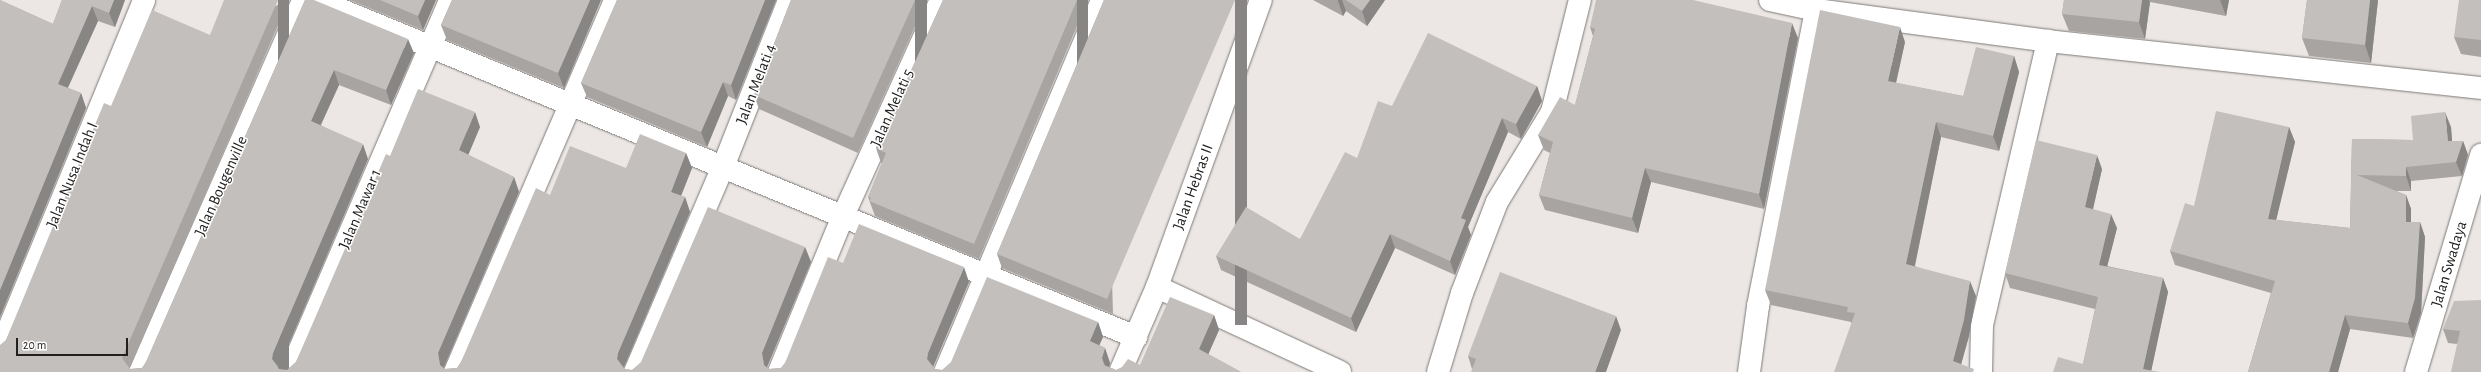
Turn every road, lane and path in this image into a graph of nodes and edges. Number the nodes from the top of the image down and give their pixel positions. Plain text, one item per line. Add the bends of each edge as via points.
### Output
1 (144, 0) edge
2 (303, 0) edge
3 (317, 0) edge
4 (450, 0) edge
5 (615, 0) edge
6 (789, 0) edge
7 (941, 0) edge
8 (1102, 0) edge
9 (1261, 0) edge
10 (1580, 0) edge
11 (1770, 0) edge
12 (1816, 10) junction
13 (2048, 41) junction
14 (430, 46) junction
15 (2481, 88) edge
16 (571, 104) junction
17 (2481, 155) edge
18 (723, 167) junction
19 (2473, 212) edge
20 (843, 216) junction
21 (987, 276) junction
22 (1157, 287) junction
23 (1136, 337) junction
24 (0, 350) edge
25 (1335, 371) edge
26 (140, 372) edge
27 (290, 372) edge
28 (455, 372) edge
29 (635, 372) edge
30 (779, 372) edge
31 (945, 372) edge
32 (1120, 372) edge
33 (1438, 372) edge
34 (1749, 372) edge
35 (1981, 372) edge
36 (2416, 372) edge

1 - 24 street, Jalan Nusa Indah I
2 - 26 street, Jalan Bougenville
3 - 14 street
4 - 14 street, Jalan Mawar 1
5 - 16 street
6 - 18 street, Jalan Melati 4
7 - 20 street, Jalan Melati 5
8 - 21 street
9 - 22 street, Jalan Hebras II
10 - 33 street via 1552,112 1497,202 1462,293
11 - 12 street
12 - 13 street
12 - 34 street via 1758,306
13 - 15 street
13 - 35 street via 1982,325
14 - 16 street
14 - 27 street, Jalan Mawar 1
16 - 18 street
16 - 28 street
17 - 19 street, Jalan Swadaya
18 - 20 street
18 - 29 street, Jalan Melati 4
19 - 36 street, Jalan Swadaya
20 - 21 street
20 - 30 street, Jalan Melati 5
21 - 23 street
21 - 31 street
22 - 23 street, Jalan Hebras II
22 - 25 street
23 - 32 street, Jalan Hebras II

